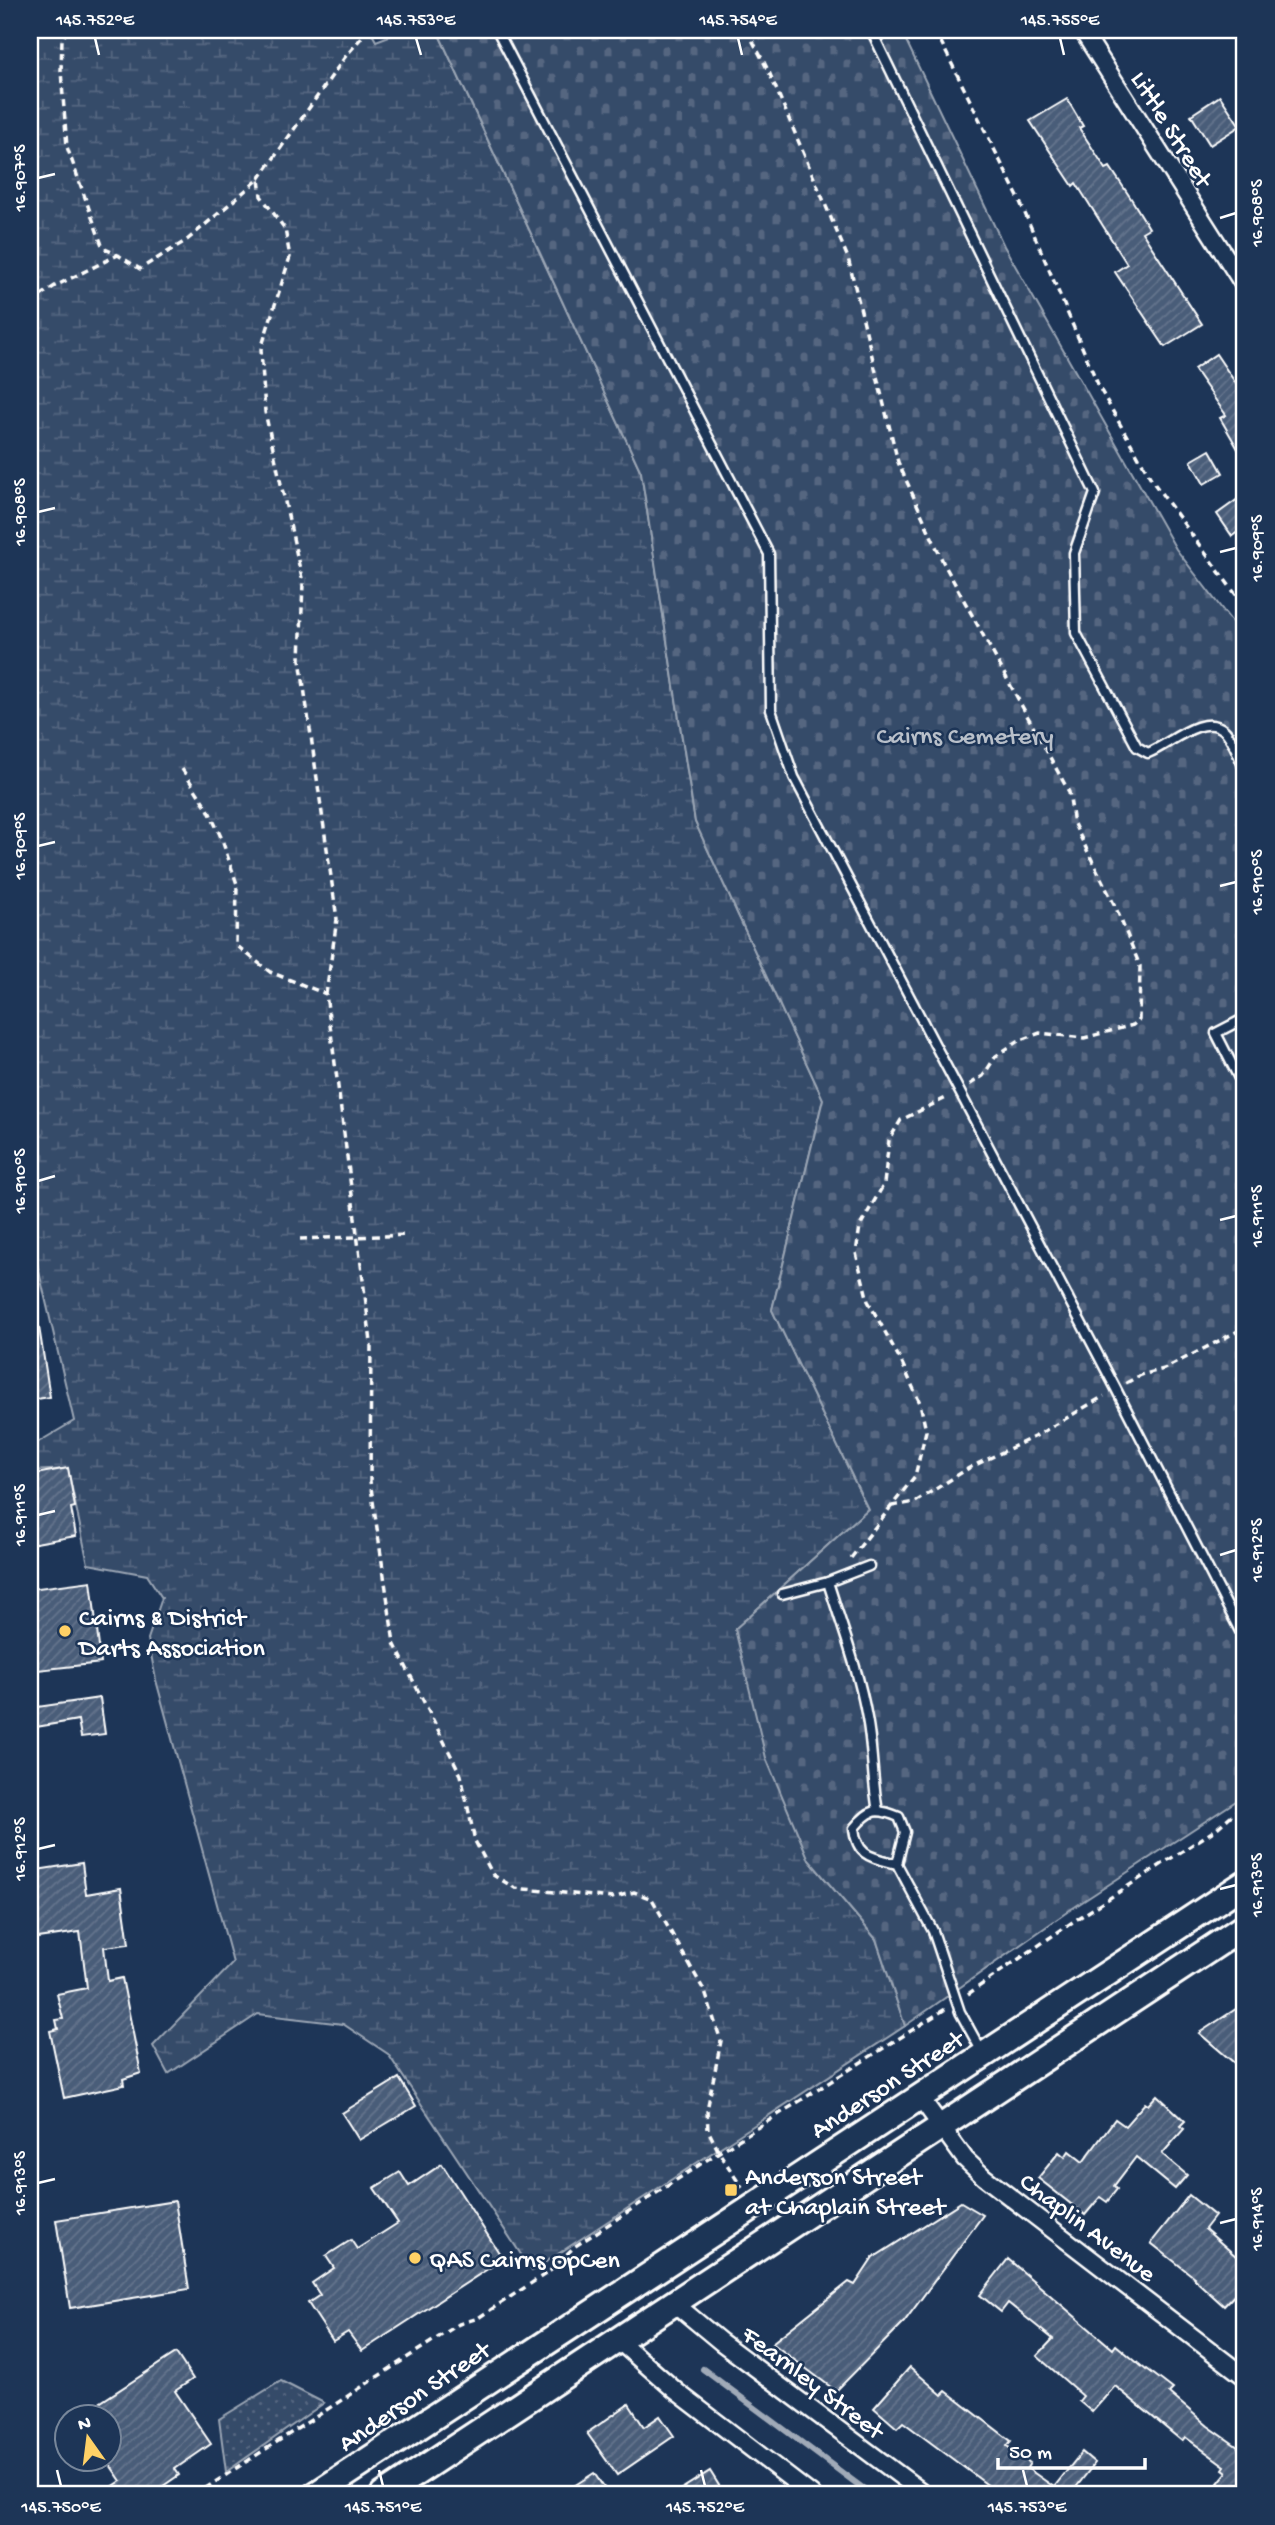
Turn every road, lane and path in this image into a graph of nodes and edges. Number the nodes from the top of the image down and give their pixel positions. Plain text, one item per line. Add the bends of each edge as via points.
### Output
1 (68, 30) edge
2 (369, 30) edge
3 (496, 30) edge
4 (747, 30) edge
5 (871, 30) edge
6 (935, 30) edge
7 (1082, 30) edge
8 (259, 179) junction
9 (118, 255) junction
10 (1245, 288) edge
11 (30, 303) edge
12 (1245, 607) edge
13 (181, 769) dead end
14 (1245, 770) edge
15 (326, 994) junction
16 (1245, 1018) edge
17 (1245, 1090) edge
18 (959, 1092) junction
19 (408, 1235) dead end
20 (356, 1236) junction
21 (300, 1239) dead end
22 (1242, 1329) dead end
23 (1116, 1389) junction
24 (890, 1507) junction
25 (869, 1566) dead end
26 (828, 1582) junction
27 (782, 1594) dead end
28 (1245, 1641) edge
29 (1245, 1803) edge
30 (878, 1811) junction
31 (897, 1864) junction
32 (1245, 1883) edge
33 (1245, 1926) edge
34 (957, 2002) junction
35 (984, 2055) junction
36 (920, 2097) junction
37 (941, 2127) junction
38 (719, 2152) junction
39 (753, 2206) junction
40 (674, 2303) junction
41 (618, 2340) junction
42 (1245, 2377) edge
43 (195, 2495) edge
44 (315, 2495) edge
45 (383, 2495) edge
46 (812, 2495) edge
47 (926, 2495) edge

1 - 9 path via 62,39 61,71 67,147 103,248
2 - 8 path
3 - 18 lane via 769,554 771,710 794,777
4 - 18 path via 848,258 898,462 943,562 1069,792 1074,824 1140,966 1139,1020 1133,1025 1084,1038 1040,1033 1018,1041 996,1056 983,1076
5 - 14 lane via 1095,493 1074,553 1076,633 1137,747 1148,753 1197,726 1212,724 1225,731
6 - 12 path via 1018,197 1100,389 1153,482
7 - 10 street, Little Street
8 - 9 path via 187,240 141,269
8 - 15 path via 261,196 285,229 290,257 261,349 265,412 303,583 300,659 337,919
9 - 11 path
13 - 15 path via 208,809 237,884 236,945 270,972
15 - 20 path
16 - 17 lane via 1216,1033
18 - 23 lane
18 - 24 path via 901,1120 890,1139 884,1184 860,1226 856,1253 868,1301 920,1403 926,1431 915,1476
19 - 20 path
20 - 21 path
20 - 38 path via 371,1342 370,1481 394,1643 461,1775 475,1841 493,1875 515,1888 612,1898 634,1892 652,1899 705,1992 721,2041 707,2110 708,2130
22 - 23 path
23 - 24 path via 915,1502
23 - 28 lane
24 - 26 path
25 - 26 lane
26 - 27 lane
26 - 30 lane via 868,1720
29 - 34 path via 1215,1830
30 - 31 lane via 899,1817 905,1832
30 - 31 lane via 865,1814 853,1828 855,1842 866,1856
31 - 34 lane via 933,1931
32 - 35 main road, Anderson Street
33 - 37 main road
34 - 35 lane
34 - 38 path
35 - 36 main road, Anderson Street
36 - 37 street, Chaplin Avenue
36 - 39 main road, Anderson Street
37 - 40 main road
37 - 42 street, Chaplin Avenue via 984,2177
38 - 39 path
38 - 43 path via 574,2247 550,2271 478,2318 459,2324
39 - 44 main road, Anderson Street
40 - 41 main road
40 - 47 street, Fearnley Street
41 - 45 main road
41 - 46 street via 676,2391

